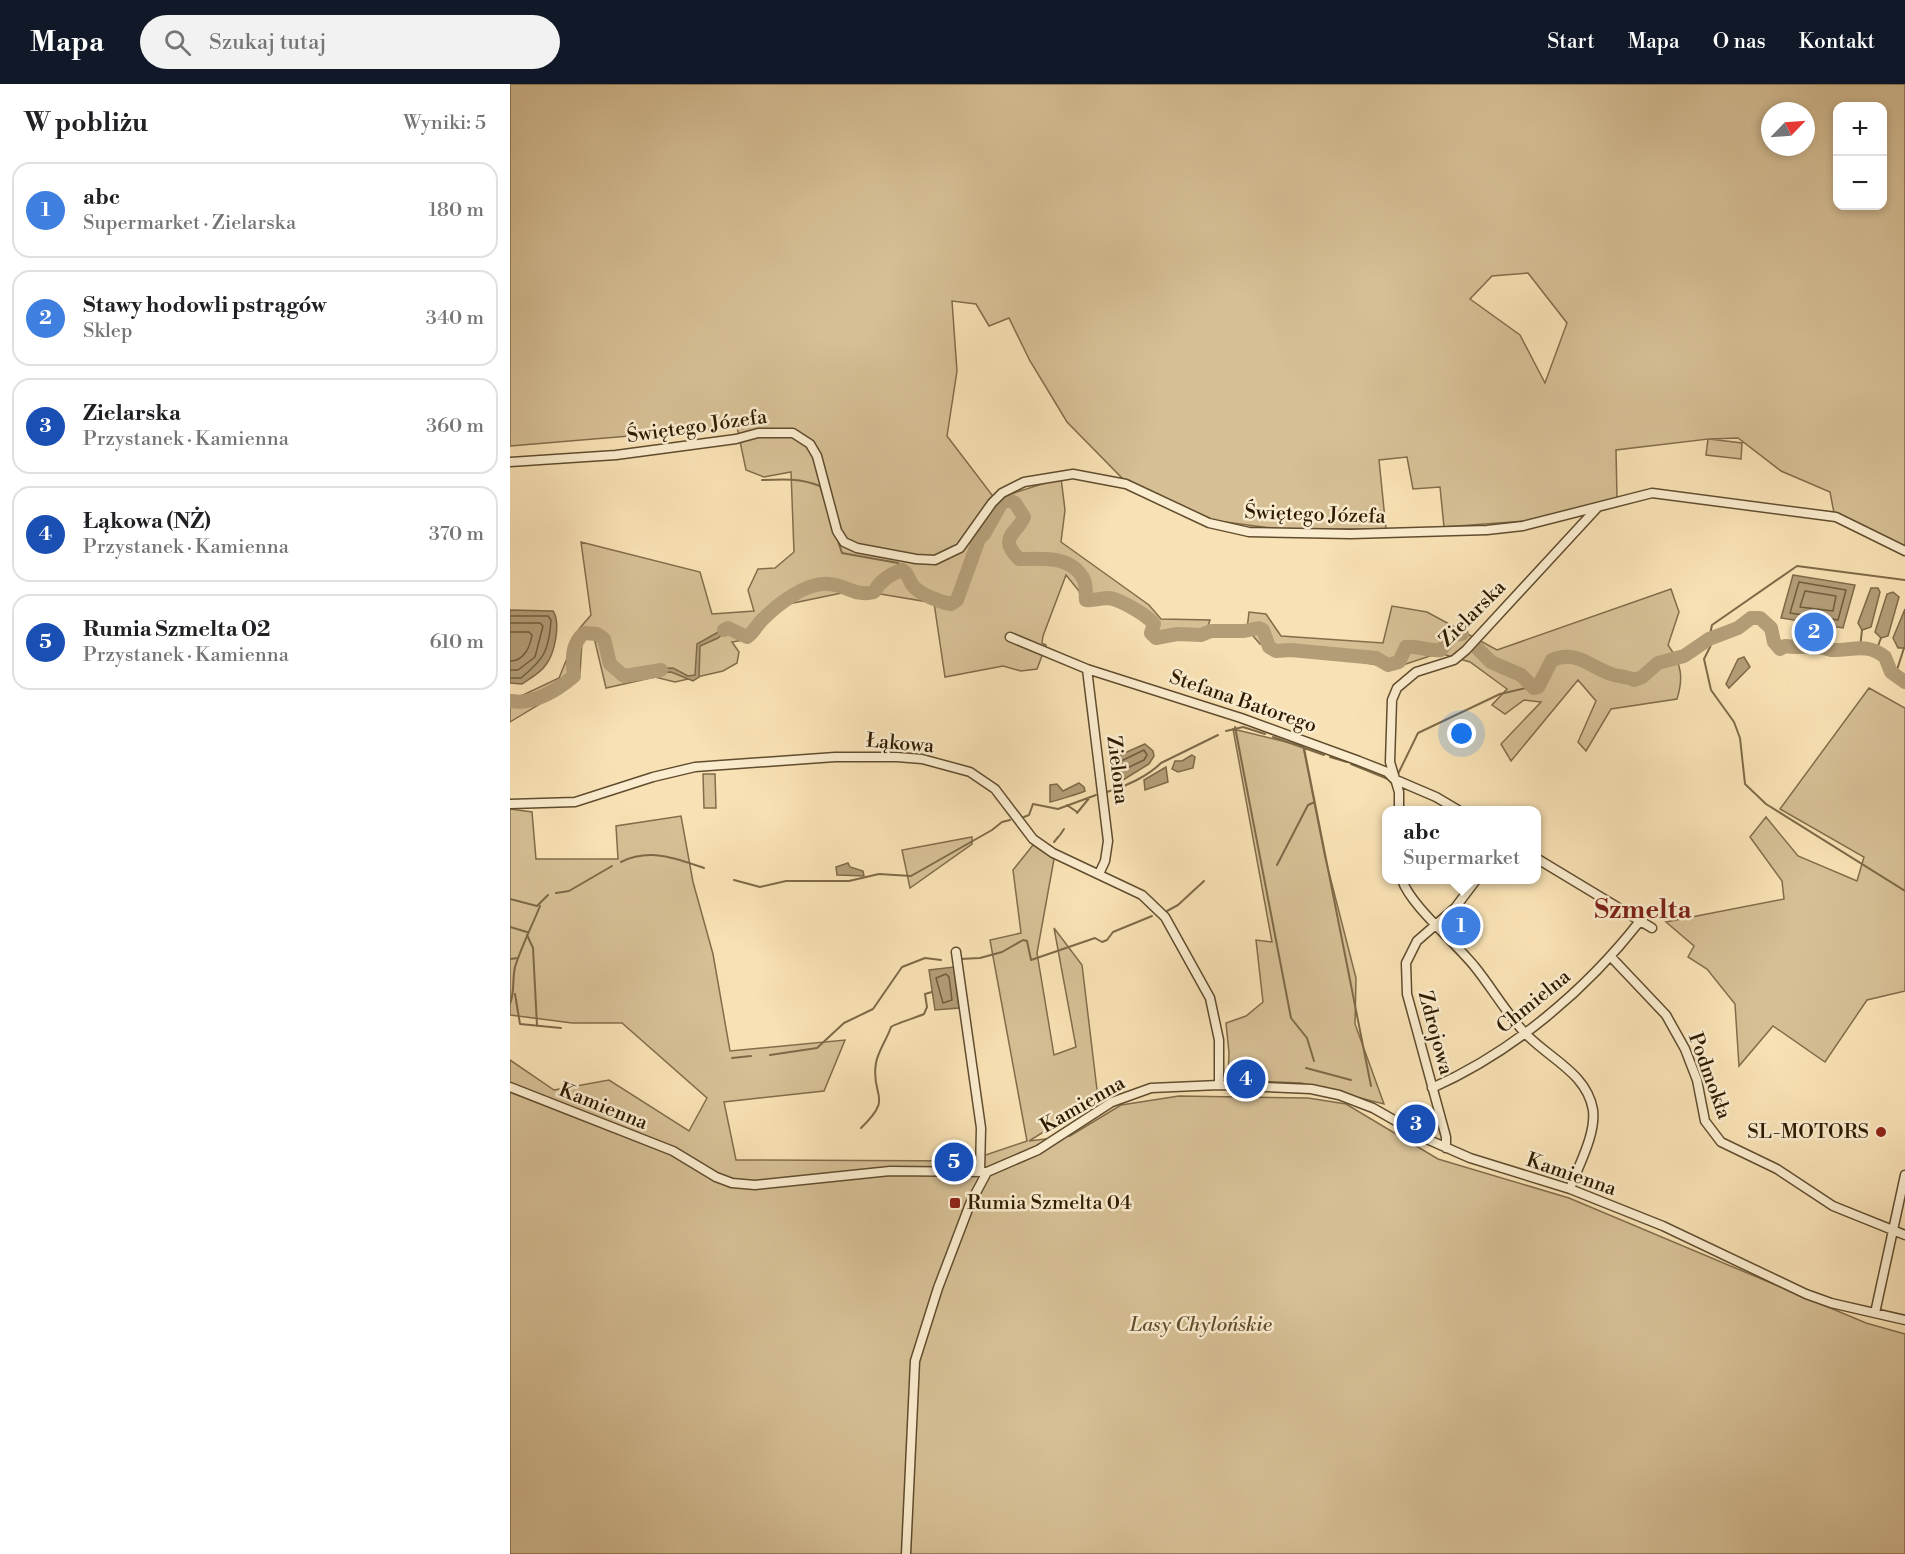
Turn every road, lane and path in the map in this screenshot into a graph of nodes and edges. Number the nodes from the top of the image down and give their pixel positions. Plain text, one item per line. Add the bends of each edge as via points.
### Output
1 (510, 462) edge
2 (1598, 508) junction
3 (1905, 551) edge
4 (1010, 637) dead end
5 (1087, 669) junction
6 (1394, 779) junction
7 (510, 804) edge
8 (1399, 806) edge
9 (1451, 806) edge
10 (1541, 861) edge
11 (1099, 874) junction
12 (1404, 884) edge
13 (1472, 884) edge
14 (1641, 921) junction
15 (1437, 924) junction
16 (1652, 928) dead end
17 (957, 952) dead end
18 (1612, 958) junction
19 (1524, 1033) junction
20 (1219, 1085) junction
21 (510, 1087) edge
22 (1432, 1088) junction
23 (1446, 1148) junction
24 (983, 1172) junction
25 (1905, 1175) edge
26 (1570, 1189) junction
27 (1892, 1230) junction
28 (1905, 1235) edge
29 (1875, 1313) junction
30 (1905, 1320) edge
31 (906, 1554) edge

1 - 2 street, Świętego Józefa via 616,455 764,432 793,433 805,439 817,456 837,531 844,542 916,560 946,557 960,549 992,503 1012,487 1061,474 1126,484 1218,526 1282,534 1487,530 1523,526
2 - 3 street, Świętego Józefa via 1652,493 1816,514 1836,517
2 - 6 street, Zielarska via 1466,650 1447,663 1416,672 1397,688 1392,700 1390,762
4 - 5 street, Stefana Batorego
5 - 6 street, Stefana Batorego via 1322,747 1387,772
5 - 11 street, Zielona via 1107,823 1105,861
6 - 8 street, Zielarska
6 - 9 street, Stefana Batorego
7 - 11 street, Łąkowa via 575,802 695,767 835,757 922,759 970,772 987,781 1033,839
10 - 14 street
11 - 20 street, Łąkowa via 1154,904 1185,950 1210,998 1220,1062
12 - 15 street via 1411,897
13 - 15 street, Zdrojowa
14 - 16 street
14 - 18 street, Chmielna
15 - 19 street via 1476,968
15 - 22 street, Zdrojowa via 1409,953 1406,979
17 - 24 street via 981,1128
18 - 19 street, Chmielna
18 - 27 street, Podmokła via 1666,1016 1697,1080 1705,1121 1721,1142 1777,1169 1833,1206
19 - 22 street, Chmielna via 1472,1070
19 - 26 street via 1579,1079 1588,1094 1592,1125
20 - 23 street, Kamienna via 1301,1088 1339,1095 1373,1108
20 - 24 street, Kamienna via 1151,1088 1130,1094 1038,1150
21 - 24 street, Kamienna via 673,1151 732,1184 890,1171
22 - 23 street, Zdrojowa
23 - 26 street, Kamienna
24 - 31 street via 938,1287 915,1361
25 - 27 street
26 - 29 street, Kamienna via 1663,1226 1806,1294
27 - 28 street, Podmokła
27 - 29 street
29 - 30 street, Kamienna

